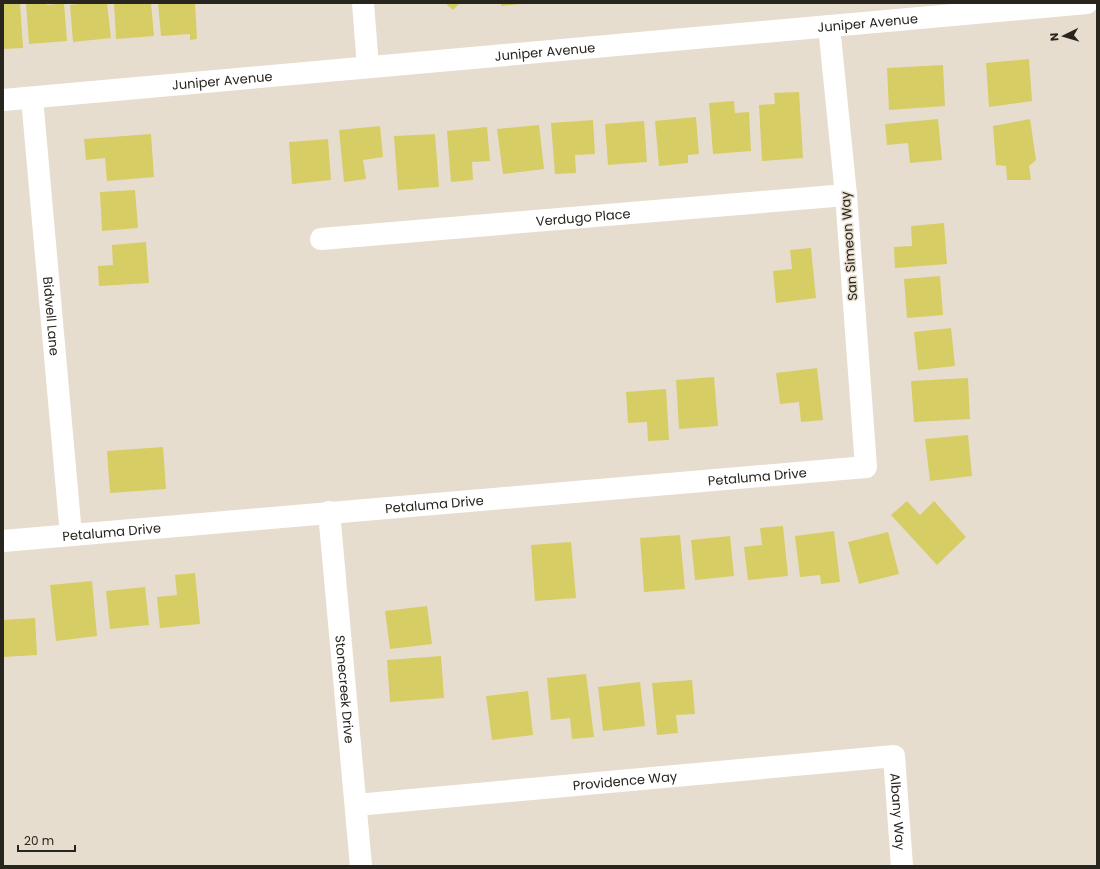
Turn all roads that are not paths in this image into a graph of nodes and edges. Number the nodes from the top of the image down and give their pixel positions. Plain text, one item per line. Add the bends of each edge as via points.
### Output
1 (363, 3) edge
2 (1087, 3) edge
3 (829, 26) junction
4 (368, 67) junction
5 (32, 98) junction
6 (3, 100) edge
7 (846, 196) junction
8 (321, 239) dead end
9 (866, 467) joint
10 (329, 512) junction
11 (71, 535) junction
12 (3, 541) edge
13 (894, 756) joint
14 (356, 805) junction
15 (361, 866) edge
16 (902, 866) edge

1 - 4 street
2 - 3 street, Juniper Avenue
3 - 4 street, Juniper Avenue
3 - 7 street, San Simeon Way
4 - 5 street, Juniper Avenue
5 - 6 street, Juniper Avenue
5 - 11 street, Bidwell Lane
7 - 8 street, Verdugo Place
7 - 9 street, San Simeon Way
9 - 10 street, Petaluma Drive
10 - 11 street, Petaluma Drive
10 - 14 street, Stonecreek Drive
11 - 12 street, Petaluma Drive
13 - 14 street, Providence Way
13 - 16 street, Albany Way
14 - 15 street, Stonecreek Drive

